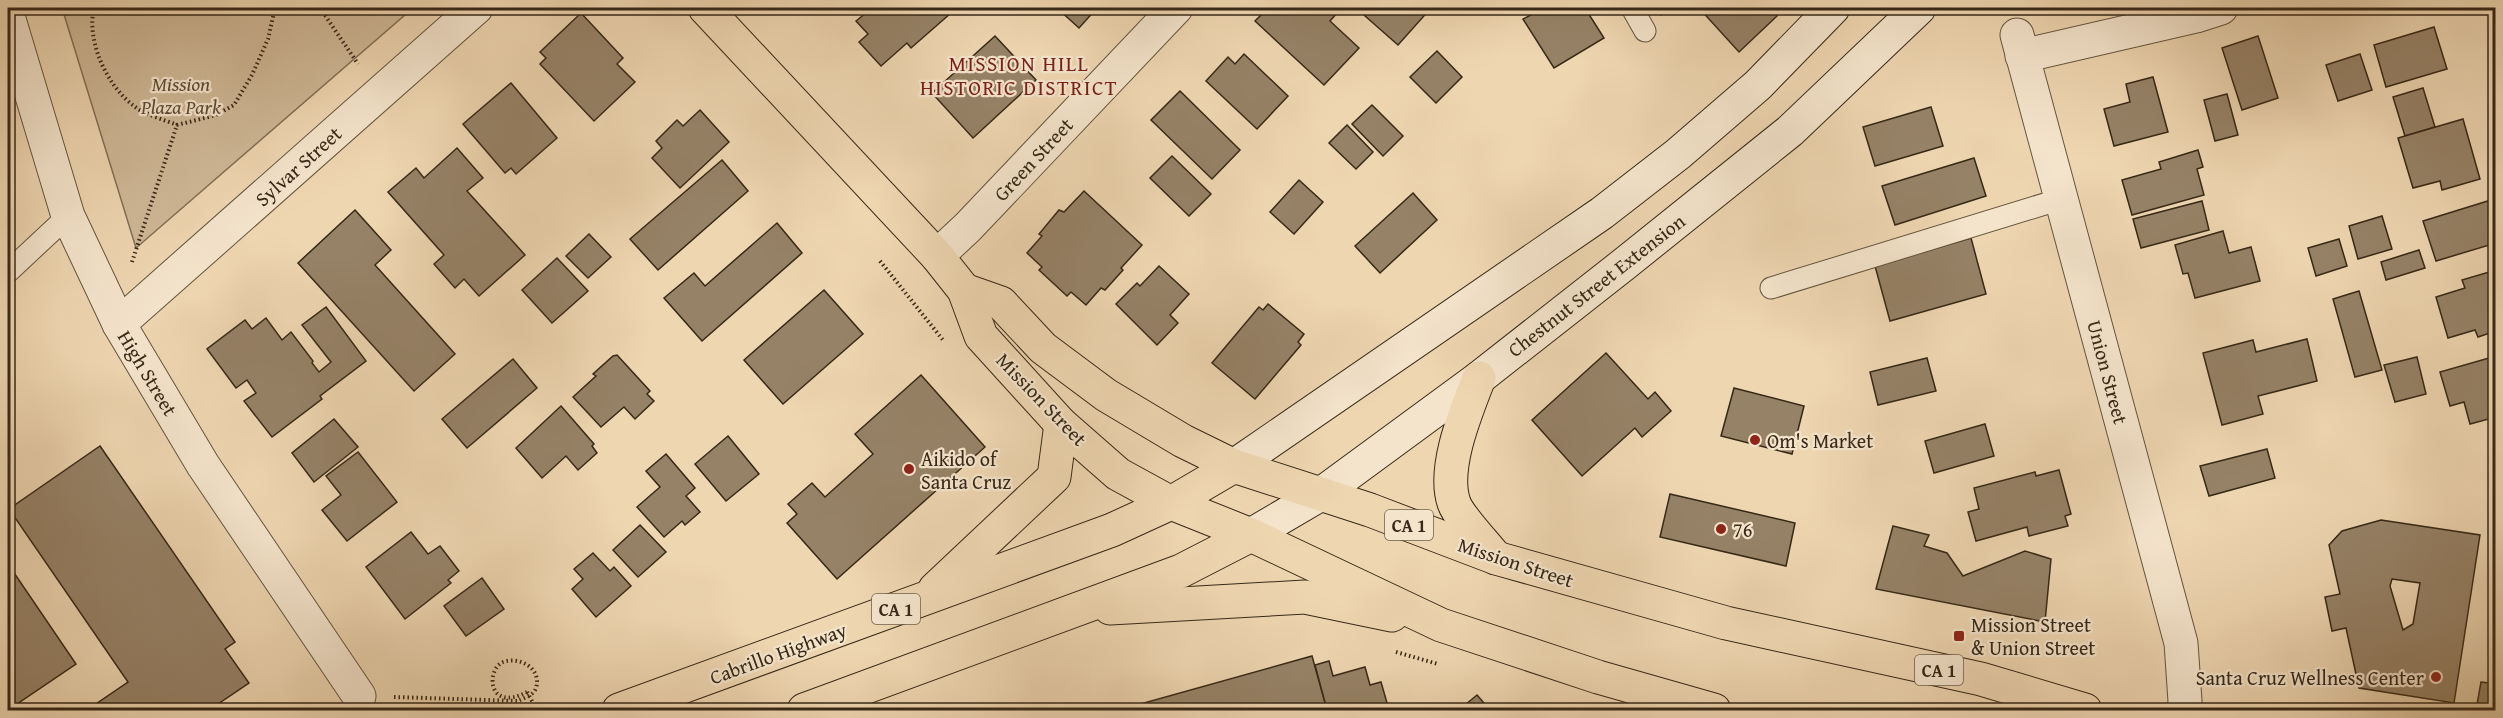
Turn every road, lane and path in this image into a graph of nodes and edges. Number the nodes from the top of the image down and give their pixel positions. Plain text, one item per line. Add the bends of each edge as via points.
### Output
1 (94, 8) edge
2 (275, 8) edge
3 (320, 8) edge
4 (476, 8) edge
5 (705, 8) edge
6 (1176, 8) edge
7 (1632, 8) edge
8 (1833, 8) edge
9 (1920, 8) edge
10 (2221, 8) edge
11 (8, 16) edge
12 (1645, 31) dead end
13 (360, 68) dead end
14 (177, 125) junction
15 (2061, 199) junction
16 (68, 216) junction
17 (937, 256) junction
18 (132, 262) dead end
19 (8, 272) edge
20 (1771, 288) dead end
21 (964, 290) junction
22 (119, 324) junction
23 (1479, 378) junction
24 (1060, 424) junction
25 (1234, 465) junction
26 (1321, 494) junction
27 (1171, 503) junction
28 (1251, 535) junction
29 (1496, 558) junction
30 (924, 599) junction
31 (1078, 609) junction
32 (1441, 625) junction
33 (1387, 649) dead end
34 (1444, 666) dead end
35 (359, 696) joint
36 (2084, 710) edge
37 (537, 711) edge
38 (620, 711) edge
39 (804, 711) edge
40 (1713, 711) edge
41 (2184, 711) edge

1 - 14 path via 94,45 105,74 134,107
2 - 14 path via 268,39 234,105 216,115
3 - 13 path
4 - 22 street, Sylvar Street
5 - 17 main road, Mission Street
6 - 17 street, Green Street
7 - 12 lane
8 - 25 street via 1758,85 1619,200
9 - 23 street, Chestnut Street Extension via 1790,131
10 - 15 street, Union Street via 2196,16 2019,45
11 - 16 street, High Street
14 - 18 path
15 - 20 lane
15 - 41 street, Union Street via 2181,643
16 - 19 lane
16 - 22 street, High Street
17 - 21 main road, Mission Street
21 - 24 main road, Mission Street via 981,336
21 - 25 main road, Mission Street via 1001,303 1043,348 1106,395 1183,441
22 - 35 street, High Street via 203,465
23 - 26 street, Chestnut Street Extension
23 - 29 main road via 1456,439 1451,486 1454,505
24 - 27 main road, Mission Street via 1118,474
24 - 30 main road via 1054,477
25 - 26 main road, Mission Street / CA 1
25 - 27 main road, CA 1
26 - 28 street, Chestnut Street Extension
26 - 29 main road, Mission Street / CA 1
27 - 28 main road, Mission Street
27 - 30 main road, Cabrillo Highway / CA 1 via 1112,530
28 - 31 main road via 1180,571
28 - 32 main road, Mission Street
29 - 36 main road, Mission Street / CA 1 via 1726,623 1981,679
30 - 38 main road, Cabrillo Highway / CA 1
31 - 32 main road via 1305,597
31 - 39 main road
32 - 40 main road, Mission Street
33 - 34 path
35 - 37 path, bridge via 518,701 531,694 536,688 532,671 520,659 496,668 493,685 507,699 527,692

